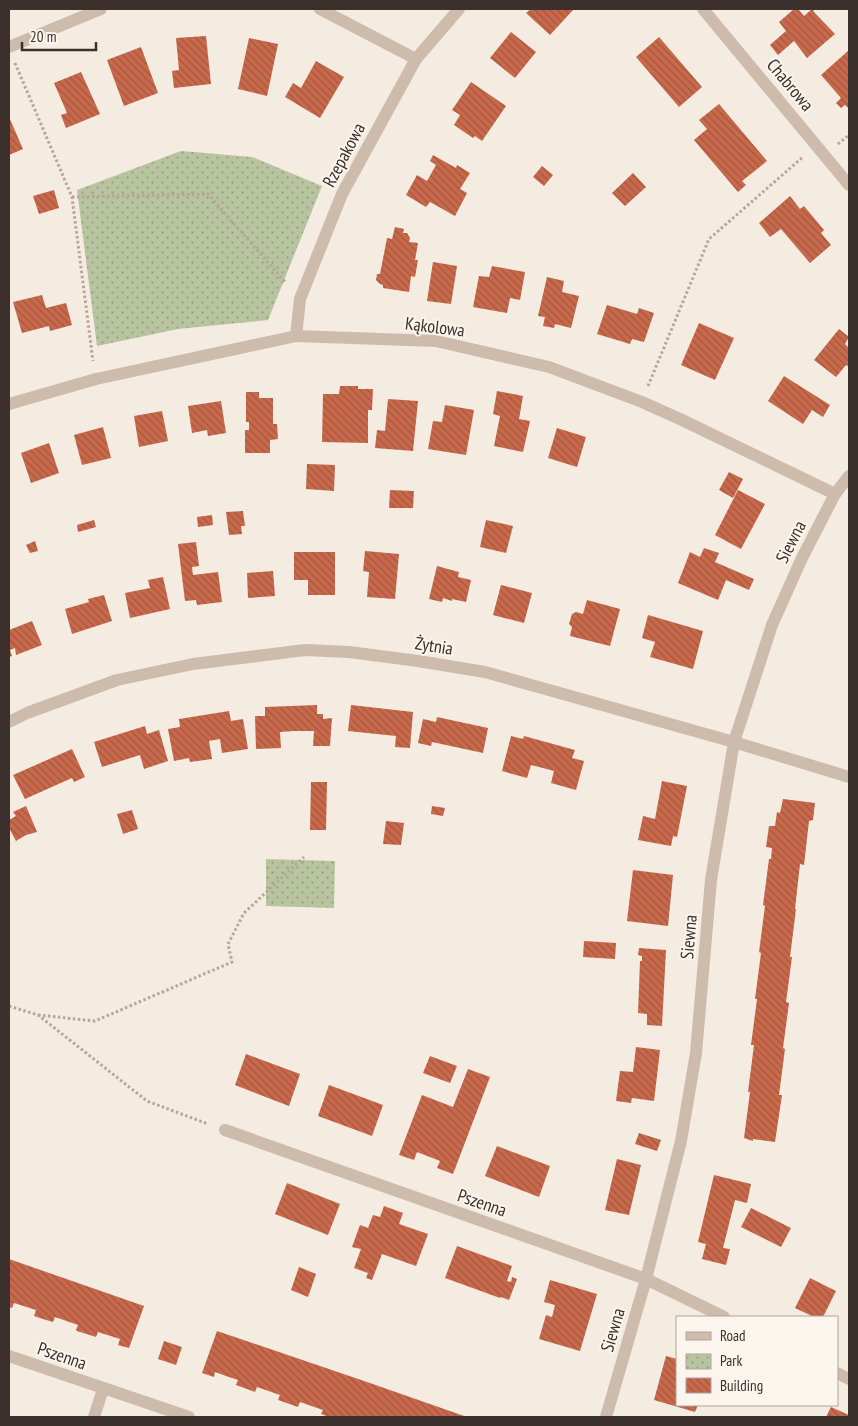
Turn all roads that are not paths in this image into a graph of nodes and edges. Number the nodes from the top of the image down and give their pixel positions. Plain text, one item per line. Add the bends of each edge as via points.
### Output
1 (101, 9) edge
2 (320, 9) edge
3 (459, 9) edge
4 (704, 9) edge
5 (11, 53) edge
6 (416, 59) junction
7 (849, 185) edge
8 (296, 336) junction
9 (9, 404) edge
10 (849, 476) edge
11 (836, 494) junction
12 (9, 722) edge
13 (734, 742) junction
14 (849, 777) edge
15 (225, 1130) road end
16 (646, 1279) junction
17 (722, 1316) edge
18 (9, 1356) edge
19 (103, 1389) junction
20 (94, 1417) edge
21 (189, 1417) edge
22 (606, 1417) edge

1 - 5 street
2 - 6 street
3 - 6 street, Rzepakowa
4 - 7 street, Chabrowa
6 - 8 street, Rzepakowa via 342,194 300,299
8 - 9 street, Kąkolowa via 96,379
8 - 11 street, Kąkolowa via 436,341 549,367 642,402
10 - 11 street, Siewna
11 - 13 street, Siewna via 772,625
12 - 13 street, Żytnia via 117,680 193,664 305,650 418,660 485,672
13 - 14 street, Żytnia
13 - 16 street, Siewna via 711,880 696,1054 681,1141
15 - 16 street, Pszenna
16 - 17 street, Pszenna
16 - 22 street, Siewna
18 - 19 street, Pszenna
19 - 20 street, Pszenna
19 - 21 street, Pszenna

